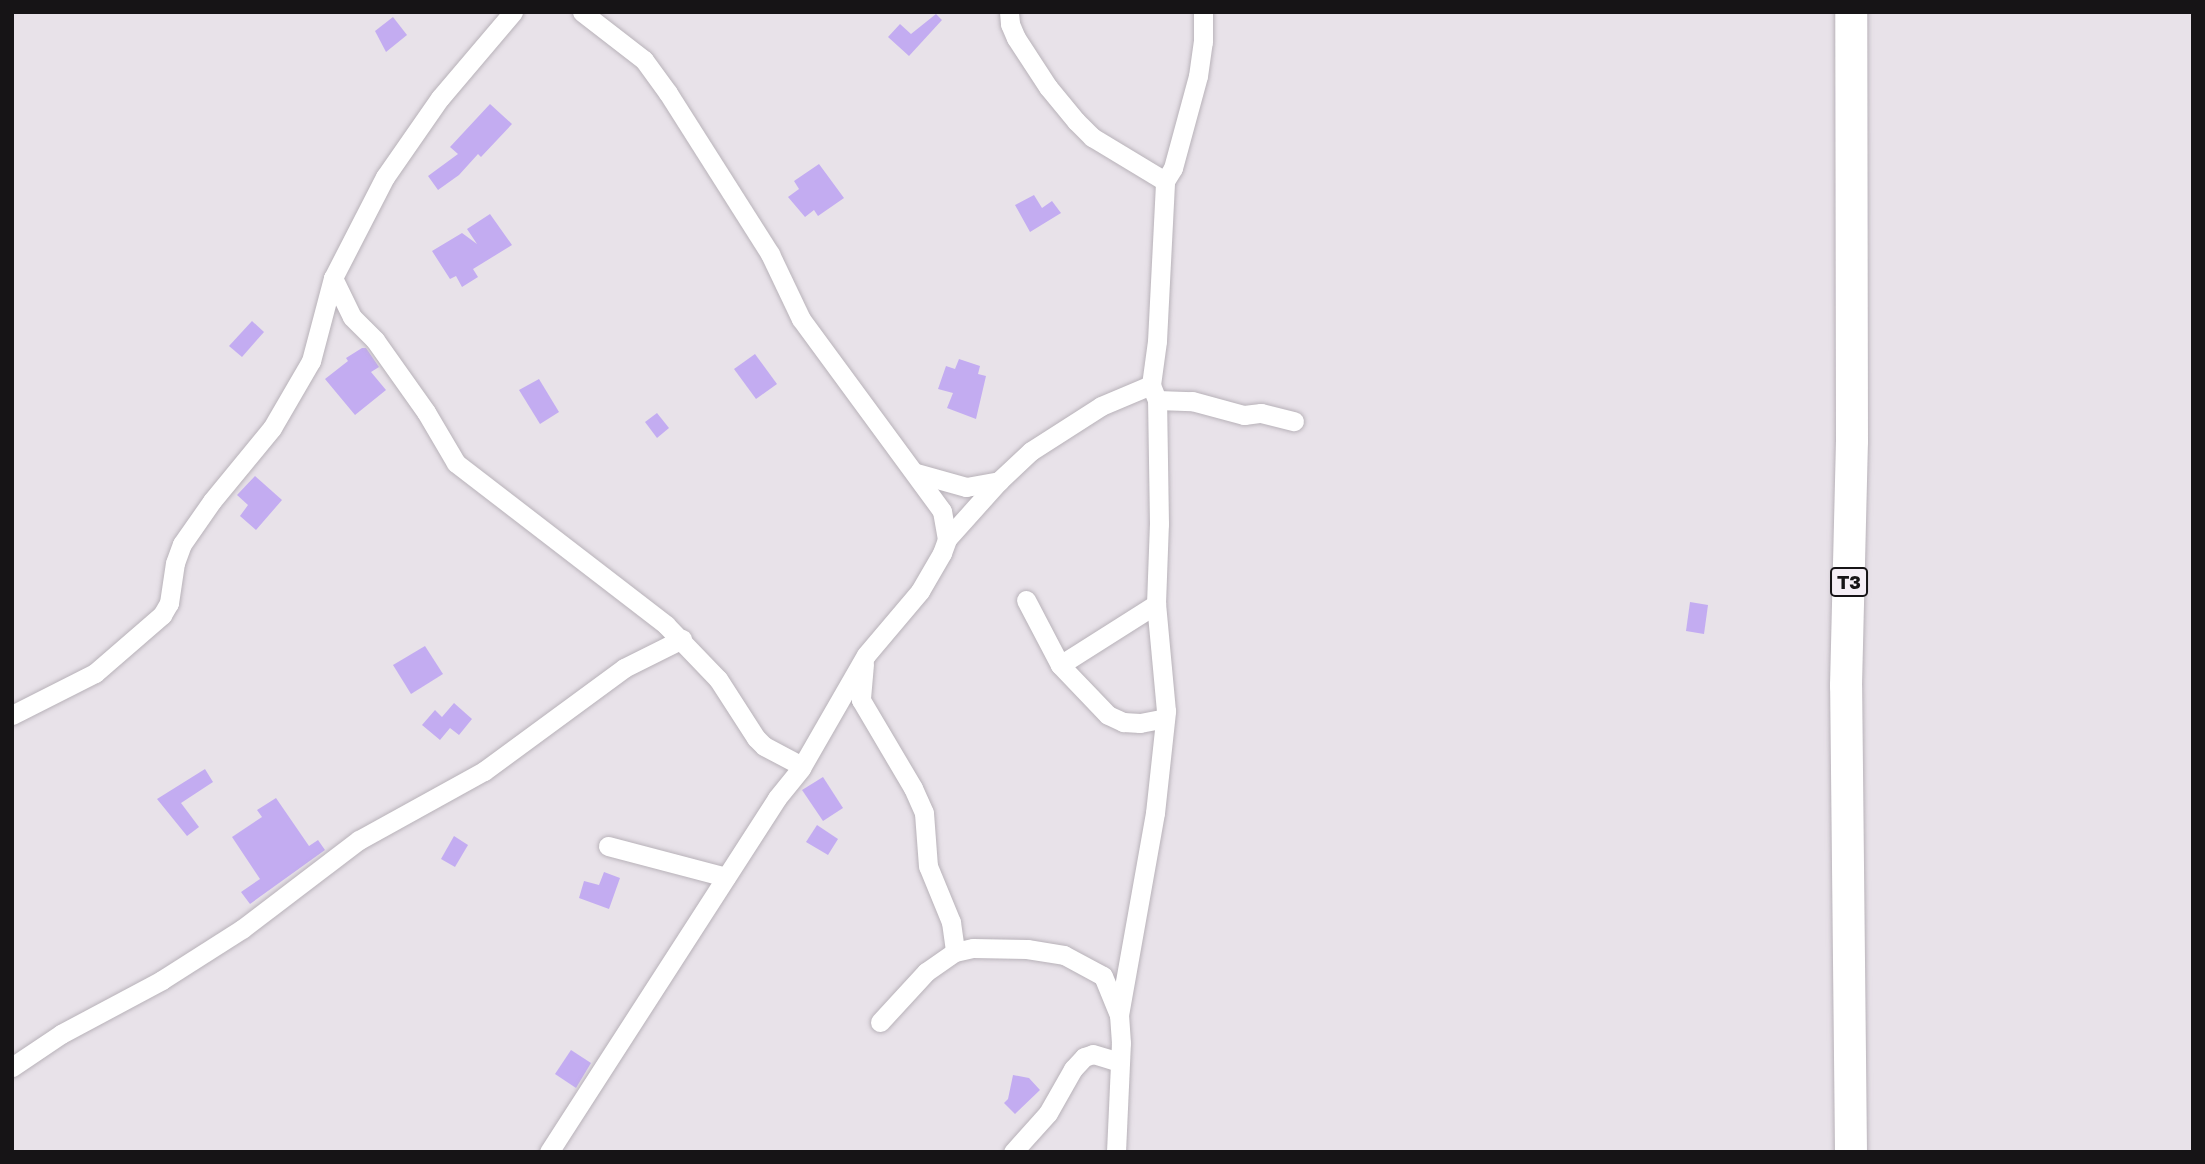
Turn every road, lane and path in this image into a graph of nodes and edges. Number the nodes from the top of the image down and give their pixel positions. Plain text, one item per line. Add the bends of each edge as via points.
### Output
1 (513, 12) edge
2 (582, 12) edge
3 (1009, 12) edge
4 (1203, 12) edge
5 (1851, 12) edge
6 (1165, 181) junction
7 (332, 278) junction
8 (1154, 393) junction
9 (1294, 421) dead end
10 (916, 473) junction
11 (999, 481) junction
12 (947, 539) junction
13 (1026, 600) dead end
14 (1156, 604) junction
15 (682, 639) junction
16 (866, 656) junction
17 (1060, 665) junction
18 (12, 715) edge
19 (1165, 718) junction
20 (802, 766) junction
21 (608, 846) dead end
22 (726, 877) junction
23 (955, 952) junction
24 (1119, 1015) junction
25 (880, 1022) dead end
26 (1120, 1062) junction
27 (12, 1067) edge
28 (549, 1152) edge
29 (1013, 1152) edge
30 (1116, 1152) edge
31 (1851, 1152) edge

1 - 7 street via 418,127 385,177
2 - 10 street via 643,60 668,93 770,254 808,329
3 - 6 street via 1016,37 1076,121 1092,137
4 - 6 street via 1198,76 1173,169
5 - 31 highway, T3 via 1852,441 1846,686
6 - 8 street
7 - 15 street via 352,317 376,340 456,463
7 - 18 street via 311,361 272,428 182,544 162,615 95,673
8 - 9 street via 1244,415 1261,413
8 - 11 street via 1101,406 1054,435
8 - 14 street via 1160,524
10 - 11 street via 966,487
10 - 12 street via 942,511
11 - 12 street
12 - 16 street via 920,590
13 - 17 street
14 - 17 street
14 - 19 street
15 - 20 street via 718,679 764,746
15 - 27 street via 624,667 484,771 359,840 242,929
16 - 20 street
16 - 23 street via 861,700 924,813 928,866 951,922
17 - 19 street via 1108,715 1140,723
19 - 24 street via 1155,813
20 - 22 street
21 - 22 street
22 - 28 street
23 - 24 street via 1027,949 1064,955 1103,976
23 - 25 street via 926,972
24 - 26 street
26 - 29 street via 1093,1054 1084,1057 1048,1113
26 - 30 street

